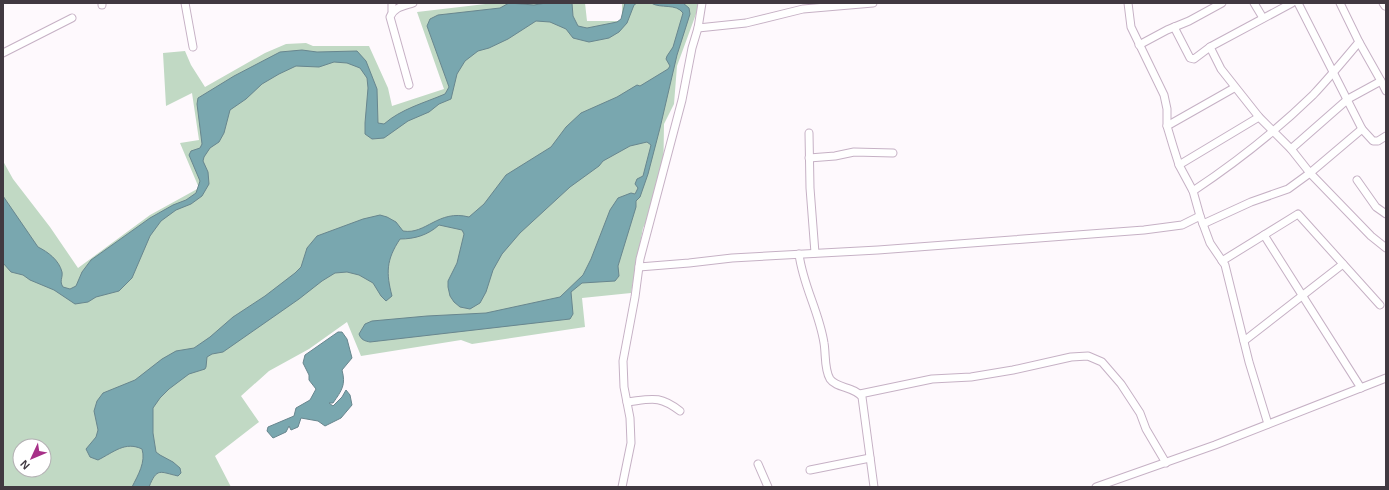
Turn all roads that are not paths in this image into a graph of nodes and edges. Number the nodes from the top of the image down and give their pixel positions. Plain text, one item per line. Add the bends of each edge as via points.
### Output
1 (185, 3) edge
2 (392, 3) edge
3 (413, 3) edge
4 (702, 3) edge
5 (873, 3) edge
6 (1128, 3) edge
7 (1221, 3) edge
8 (1254, 3) edge
9 (1292, 3) edge
10 (1298, 3) edge
11 (1340, 3) edge
12 (392, 11) junction
13 (72, 18) dead end
14 (1263, 18) junction
15 (1174, 27) junction
16 (698, 28) junction
17 (1359, 42) junction
18 (1139, 45) junction
19 (193, 47) dead end
20 (1210, 47) junction
21 (3, 53) edge
22 (1333, 73) junction
23 (1380, 81) junction
24 (409, 85) dead end
25 (1234, 88) junction
26 (1386, 91) edge
27 (1348, 98) junction
28 (1259, 117) junction
29 (1167, 126) junction
30 (1362, 129) junction
31 (1273, 131) junction
32 (809, 133) dead end
33 (1386, 136) edge
34 (1291, 149) junction
35 (892, 153) dead end
36 (809, 158) junction
37 (1179, 165) junction
38 (1310, 172) junction
39 (1357, 180) dead end
40 (1193, 192) junction
41 (1386, 214) edge
42 (1200, 216) junction
43 (1203, 224) junction
44 (1264, 236) junction
45 (1386, 247) edge
46 (815, 253) junction
47 (799, 254) junction
48 (1222, 261) junction
49 (1343, 264) junction
50 (639, 266) junction
51 (1302, 296) junction
52 (1380, 305) dead end
53 (1244, 341) junction
54 (1386, 378) edge
55 (1361, 388) junction
56 (860, 394) junction
57 (627, 402) junction
58 (680, 411) dead end
59 (1268, 424) junction
60 (870, 458) junction
61 (1166, 463) junction
62 (758, 464) dead end
63 (810, 470) dead end
64 (622, 487) edge
65 (768, 487) edge
66 (874, 487) edge
67 (1096, 487) edge

1 - 19 street
2 - 12 street
3 - 12 street
4 - 16 street
5 - 16 street via 803,9 746,23
6 - 18 street via 1131,27
7 - 15 street
8 - 14 street
9 - 14 street
10 - 22 street
11 - 17 street
12 - 24 street via 390,17
13 - 21 street
14 - 20 street
15 - 18 street
15 - 20 street via 1190,58 1194,59
16 - 50 street
17 - 22 street
17 - 23 street
18 - 29 street via 1164,95
20 - 25 street
22 - 27 street
22 - 31 street
23 - 26 street
23 - 27 street
25 - 28 street
25 - 29 street
27 - 30 street
27 - 34 street
28 - 31 street
28 - 37 street
29 - 37 street
30 - 33 street via 1373,141
30 - 38 street
31 - 34 street
31 - 40 street
32 - 36 street
34 - 38 street
35 - 36 street via 854,152
36 - 46 street
37 - 40 street
38 - 43 street via 1288,189 1251,202
38 - 45 street via 1372,236
39 - 41 street via 1376,207
40 - 42 street
42 - 43 street
42 - 46 street via 1182,224 1144,230
43 - 48 street via 1210,243
44 - 48 street
44 - 49 street via 1298,214
44 - 51 street
46 - 47 street
47 - 50 street
47 - 56 street via 824,342 830,379
48 - 53 street
49 - 51 street
49 - 52 street
50 - 57 street via 623,361
51 - 53 street
51 - 55 street
53 - 59 street
54 - 55 street
55 - 59 street
56 - 60 street via 864,404
56 - 61 street via 932,379 971,377 1071,357 1088,356 1102,362 1121,384
57 - 58 street via 658,399 666,401
57 - 64 street via 631,443
59 - 61 street
60 - 63 street
60 - 66 street
61 - 67 street
62 - 65 street

